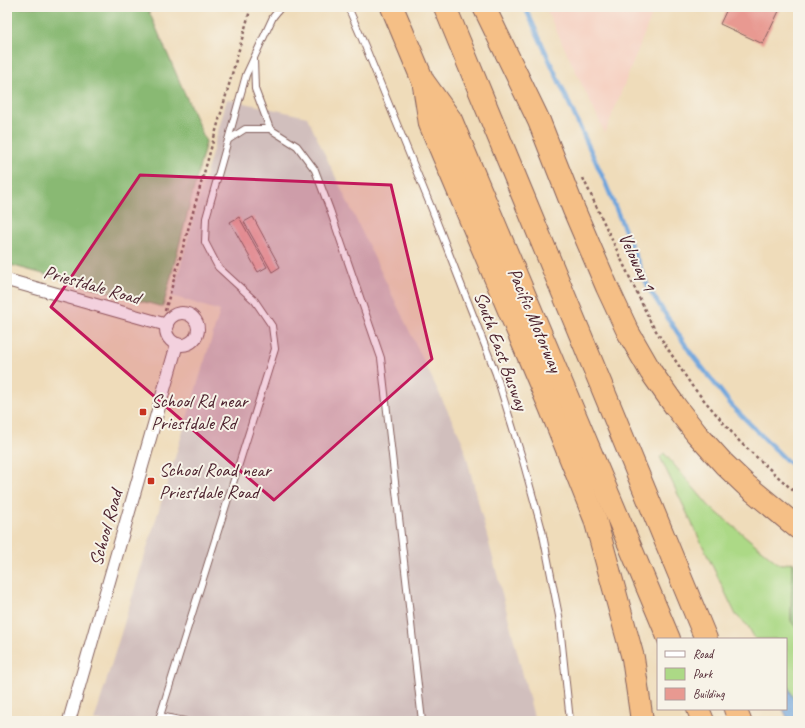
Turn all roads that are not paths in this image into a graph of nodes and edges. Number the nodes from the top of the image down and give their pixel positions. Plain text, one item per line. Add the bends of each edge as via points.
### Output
1 (281, 7) edge
2 (348, 7) edge
3 (392, 7) edge
4 (445, 7) edge
5 (484, 7) edge
6 (254, 58) junction
7 (423, 80) junction
8 (270, 129) junction
9 (228, 140) junction
10 (7, 280) edge
11 (164, 324) junction
12 (177, 344) junction
13 (798, 528) edge
14 (669, 638) edge
15 (706, 638) edge
16 (698, 710) edge
17 (735, 710) edge
18 (159, 718) edge
19 (69, 721) edge
20 (184, 721) edge
21 (422, 721) edge
22 (570, 721) edge
23 (642, 721) edge
24 (703, 721) edge
25 (740, 721) edge

1 - 6 lane via 273,17
2 - 22 lane, South East Busway via 432,207 496,374 523,460 542,530 559,616
3 - 7 highway, Pacific Motorway
4 - 15 highway, Pacific Motorway
5 - 13 highway via 539,121 607,287 628,332 651,372 696,433 724,464
6 - 8 lane via 255,89
6 - 9 lane via 246,75
7 - 14 highway, Pacific Motorway via 451,120
7 - 23 highway via 430,124 595,519 633,658
8 - 9 lane via 245,129
8 - 21 lane via 297,146 315,170 381,358
9 - 18 lane via 206,218 205,242 218,267 255,301 272,326 275,349
10 - 11 street, Priestdale Road
11 - 12 street via 167,336
11 - 12 street via 173,316 183,313 196,322 198,328 195,338 186,344
12 - 19 street, School Road
16 - 24 highway
17 - 25 highway
18 - 20 lane

